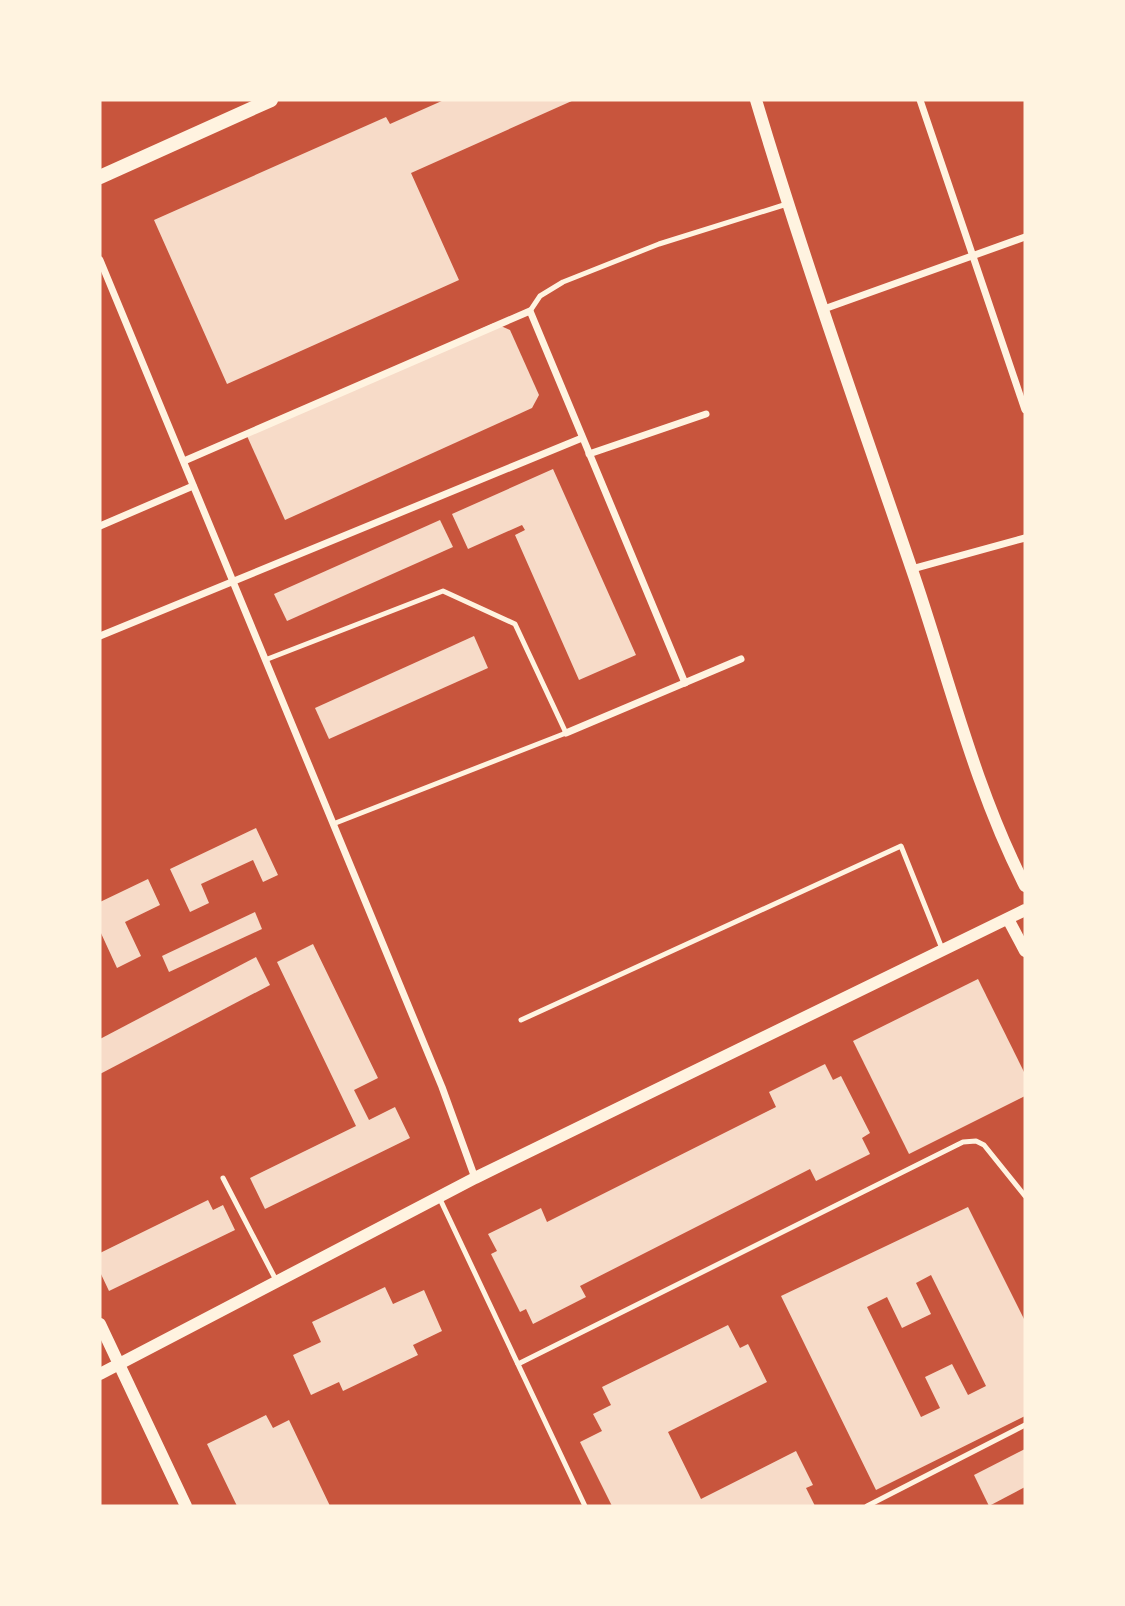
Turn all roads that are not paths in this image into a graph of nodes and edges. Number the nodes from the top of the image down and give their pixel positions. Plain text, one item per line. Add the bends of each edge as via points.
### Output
1 (271, 100) edge
2 (756, 100) edge
3 (920, 100) edge
4 (100, 177) edge
5 (787, 204) junction
6 (1025, 237) edge
7 (972, 254) junction
8 (100, 260) edge
9 (824, 309) junction
10 (530, 311) junction
11 (1025, 410) edge
12 (706, 414) dead end
13 (582, 438) junction
14 (589, 454) junction
15 (184, 461) junction
16 (193, 486) junction
17 (100, 526) edge
18 (1025, 538) edge
19 (912, 569) junction
20 (233, 582) junction
21 (100, 636) edge
22 (741, 659) dead end
23 (265, 660) junction
24 (685, 683) junction
25 (566, 733) junction
26 (334, 824) junction
27 (1025, 886) edge
28 (1025, 910) edge
29 (1008, 919) junction
30 (943, 951) junction
31 (1025, 951) edge
32 (522, 1020) dead end
33 (223, 1178) dead end
34 (475, 1178) junction
35 (1025, 1196) edge
36 (439, 1197) junction
37 (277, 1282) junction
38 (100, 1324) edge
39 (120, 1364) junction
40 (518, 1364) junction
41 (100, 1374) edge
42 (1025, 1424) edge
43 (186, 1506) edge
44 (585, 1506) edge
45 (866, 1506) edge

1 - 4 main road
2 - 5 street
3 - 7 street
5 - 9 street
5 - 10 lane via 659,244 564,282 540,296
6 - 7 street
7 - 9 street
7 - 11 street
8 - 15 street
9 - 19 street
10 - 13 street
10 - 15 street
12 - 14 street
13 - 14 street
13 - 20 street
14 - 24 street
15 - 16 street
16 - 17 street
16 - 20 street
18 - 19 street
19 - 27 street via 970,757 1001,839
20 - 21 street
20 - 23 street
22 - 24 street
23 - 25 lane via 443,591 515,624
23 - 26 street
24 - 25 street
25 - 26 lane
26 - 34 street
28 - 29 street
29 - 30 street
29 - 31 street
30 - 32 lane via 901,845
30 - 34 street
33 - 37 lane
34 - 36 street
35 - 40 lane via 984,1145 963,1142
36 - 37 street
36 - 40 lane
37 - 39 street
38 - 39 street
39 - 41 street
39 - 43 street
40 - 44 lane
42 - 45 lane

